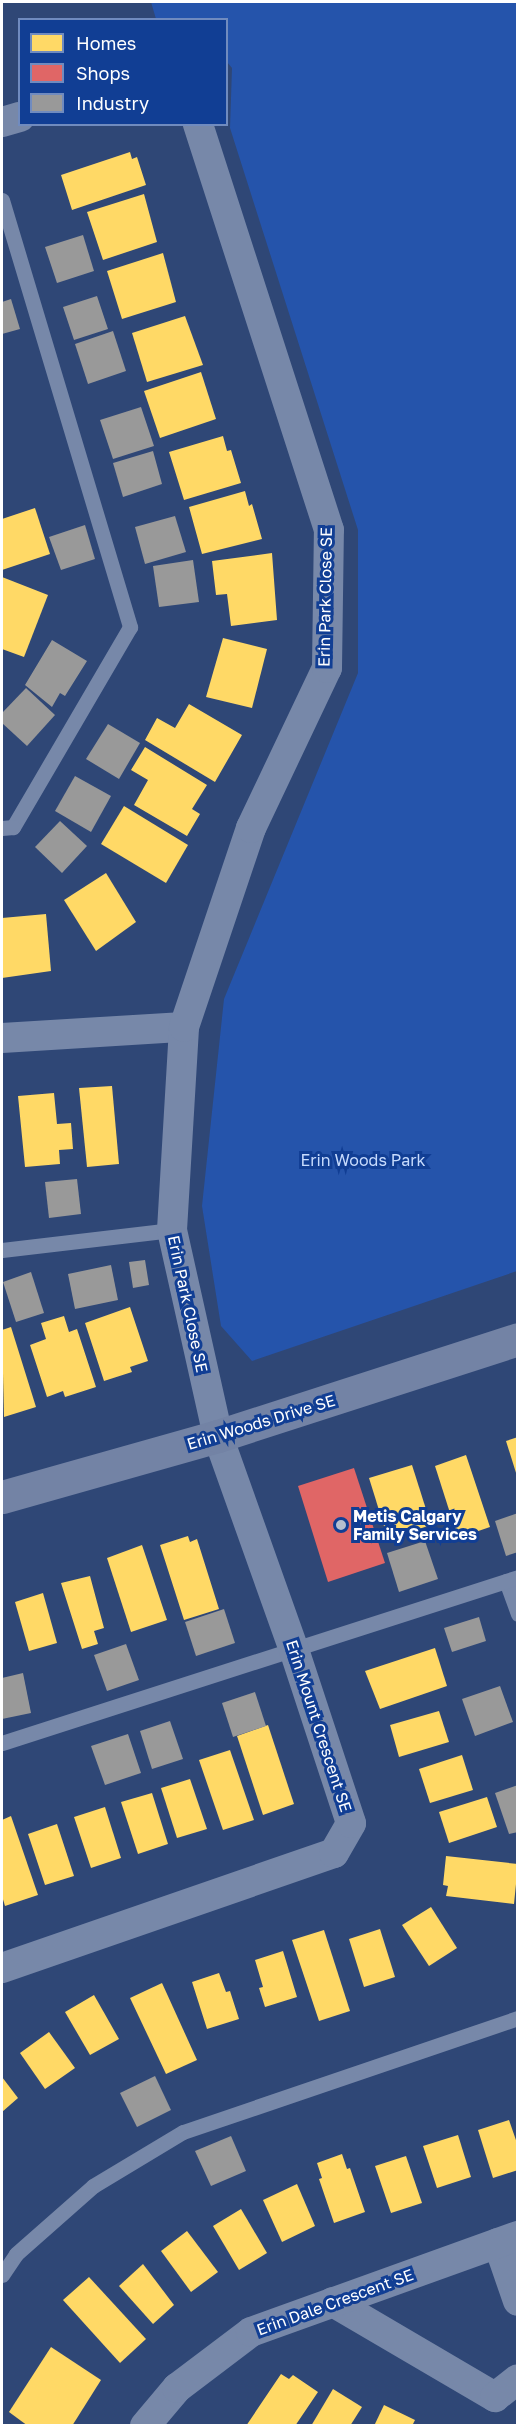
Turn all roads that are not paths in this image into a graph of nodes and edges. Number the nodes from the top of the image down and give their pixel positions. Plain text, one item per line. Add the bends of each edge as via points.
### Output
1 (18, 118) edge
2 (2, 122) edge
3 (199, 126) edge
4 (2, 200) edge
5 (2, 828) edge
6 (184, 1027) junction
7 (2, 1038) edge
8 (172, 1230) junction
9 (2, 1250) edge
10 (518, 1339) edge
11 (218, 1436) junction
12 (2, 1497) edge
13 (512, 1579) edge
14 (518, 1614) edge
15 (294, 1650) junction
16 (2, 1743) edge
17 (2, 1968) edge
18 (518, 2018) edge
19 (508, 2239) edge
20 (2, 2275) edge
21 (518, 2301) edge
22 (333, 2302) junction
23 (518, 2379) edge
24 (145, 2426) edge

1 - 2 street
3 - 6 street, Erin Park Close SE via 329,530 327,668 251,828
4 - 5 lane via 130,627 13,827
6 - 7 street
6 - 8 street, Erin Park Close SE
8 - 9 lane
8 - 11 street, Erin Park Close SE
10 - 11 street, Erin Woods Drive SE
11 - 12 street, Erin Woods Drive SE
11 - 15 street, Erin Mount Crescent SE
13 - 14 lane
13 - 15 lane
15 - 16 lane
15 - 17 street, Erin Mount Crescent SE via 351,1823 334,1853
18 - 20 lane via 183,2132 93,2186 16,2254
19 - 21 street
19 - 22 street, Erin Dale Crescent SE
22 - 23 street via 495,2397
22 - 24 street, Erin Dale Crescent SE via 251,2332 177,2388

